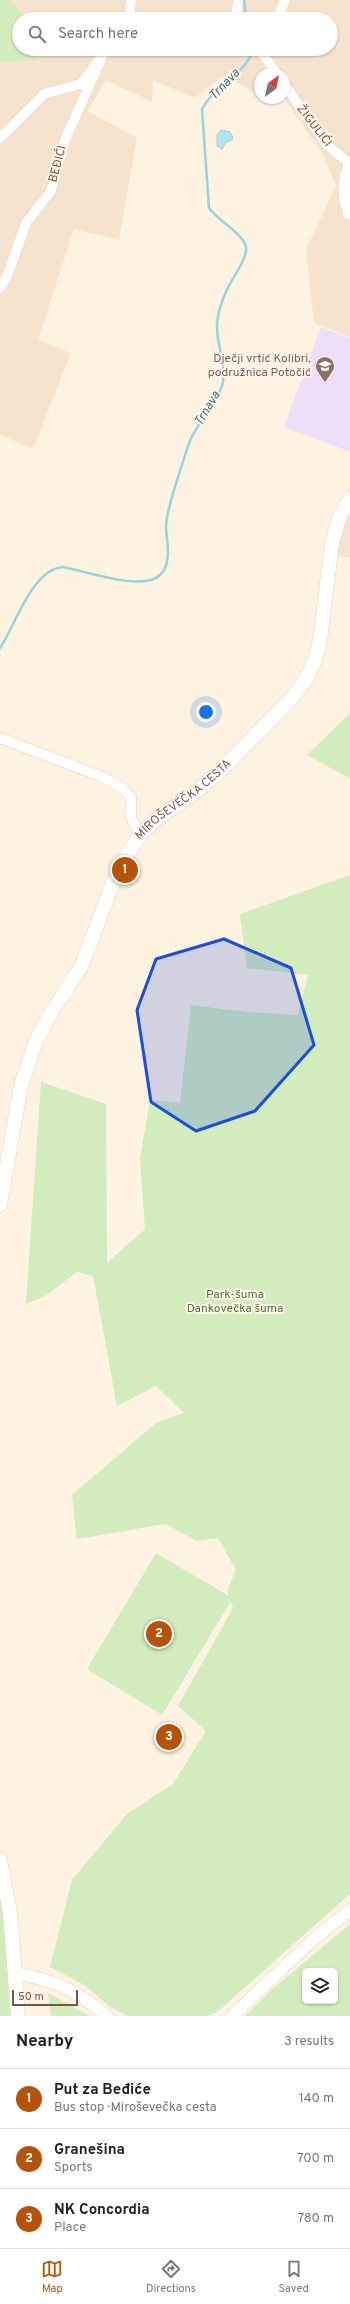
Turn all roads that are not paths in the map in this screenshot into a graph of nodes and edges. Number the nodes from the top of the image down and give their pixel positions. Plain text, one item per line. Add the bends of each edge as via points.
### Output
1 (131, 0) edge
2 (238, 0) edge
3 (285, 0) edge
4 (130, 12) edge
5 (237, 12) edge
6 (280, 12) edge
7 (103, 56) edge
8 (264, 56) edge
9 (101, 59) junction
10 (273, 68) edge
11 (290, 93) edge
12 (0, 138) edge
13 (350, 165) edge
14 (350, 213) edge
15 (0, 288) edge
16 (350, 499) edge
17 (0, 738) edge
18 (140, 836) junction
19 (0, 1205) edge
20 (0, 1860) edge
21 (350, 1910) edge
22 (14, 1973) junction
23 (18, 2016) edge
24 (106, 2016) edge
25 (232, 2016) edge

1 - 4 street
2 - 5 street
3 - 6 street
7 - 9 street
8 - 10 street
9 - 12 street via 94,64 81,84 44,94
9 - 15 street, BEĐIĆI via 65,140 51,191 26,223 8,274
11 - 13 street, ŽIGULIĆI via 326,144
13 - 14 main road via 346,183
16 - 18 main road, MIROŠEVEČKA CESTA via 339,518 332,543 320,640 315,660 305,681 291,699 217,774
17 - 18 street via 100,776 124,788 130,798 131,817
18 - 19 main road, MIROŠEVEČKA CESTA via 128,853 114,882 81,967 36,1041 21,1086
20 - 22 main road via 10,1912
21 - 25 street via 315,1938
22 - 23 main road
22 - 24 street via 40,1978 65,1987

